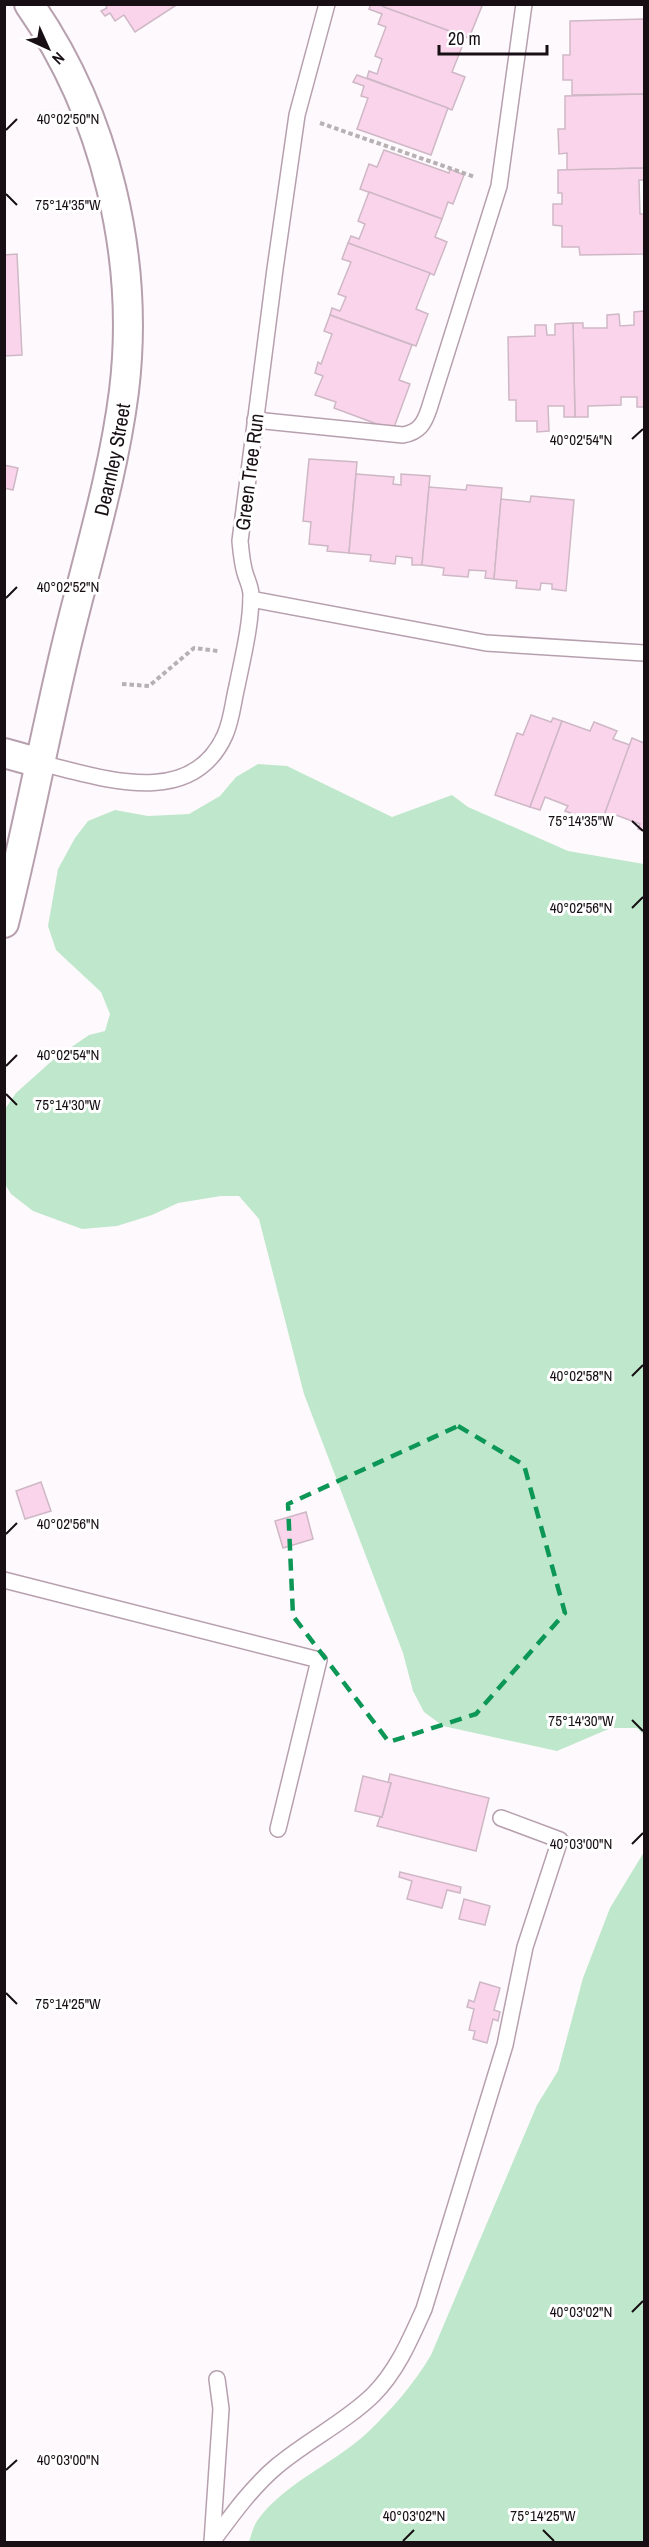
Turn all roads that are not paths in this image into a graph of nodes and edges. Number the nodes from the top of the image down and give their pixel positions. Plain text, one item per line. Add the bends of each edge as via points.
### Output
1 (29, 4) edge
2 (327, 4) edge
3 (524, 4) edge
4 (255, 420) junction
5 (251, 599) junction
6 (645, 653) edge
7 (4, 753) edge
8 (40, 763) junction
9 (4, 923) edge
10 (4, 1580) edge
11 (501, 1818) dead end
12 (278, 1828) dead end
13 (217, 2379) dead end
14 (212, 2542) edge

1 - 8 street, Dearnley Street via 75,83 103,157 124,271 127,348 124,391 107,483
2 - 4 lane, Green Tree Run via 297,115
3 - 4 lane via 499,186 429,409 419,429 403,435
4 - 5 lane, Green Tree Run via 240,541
5 - 6 lane via 486,643
5 - 8 lane, Green Tree Run via 230,720 219,745 195,770 180,778 141,784
7 - 8 street
8 - 9 street, Dearnley Street
10 - 12 lane via 319,1660
11 - 14 lane via 560,1840 525,1947 505,2045 424,2309 407,2348 373,2395 275,2467
13 - 14 lane via 221,2409

